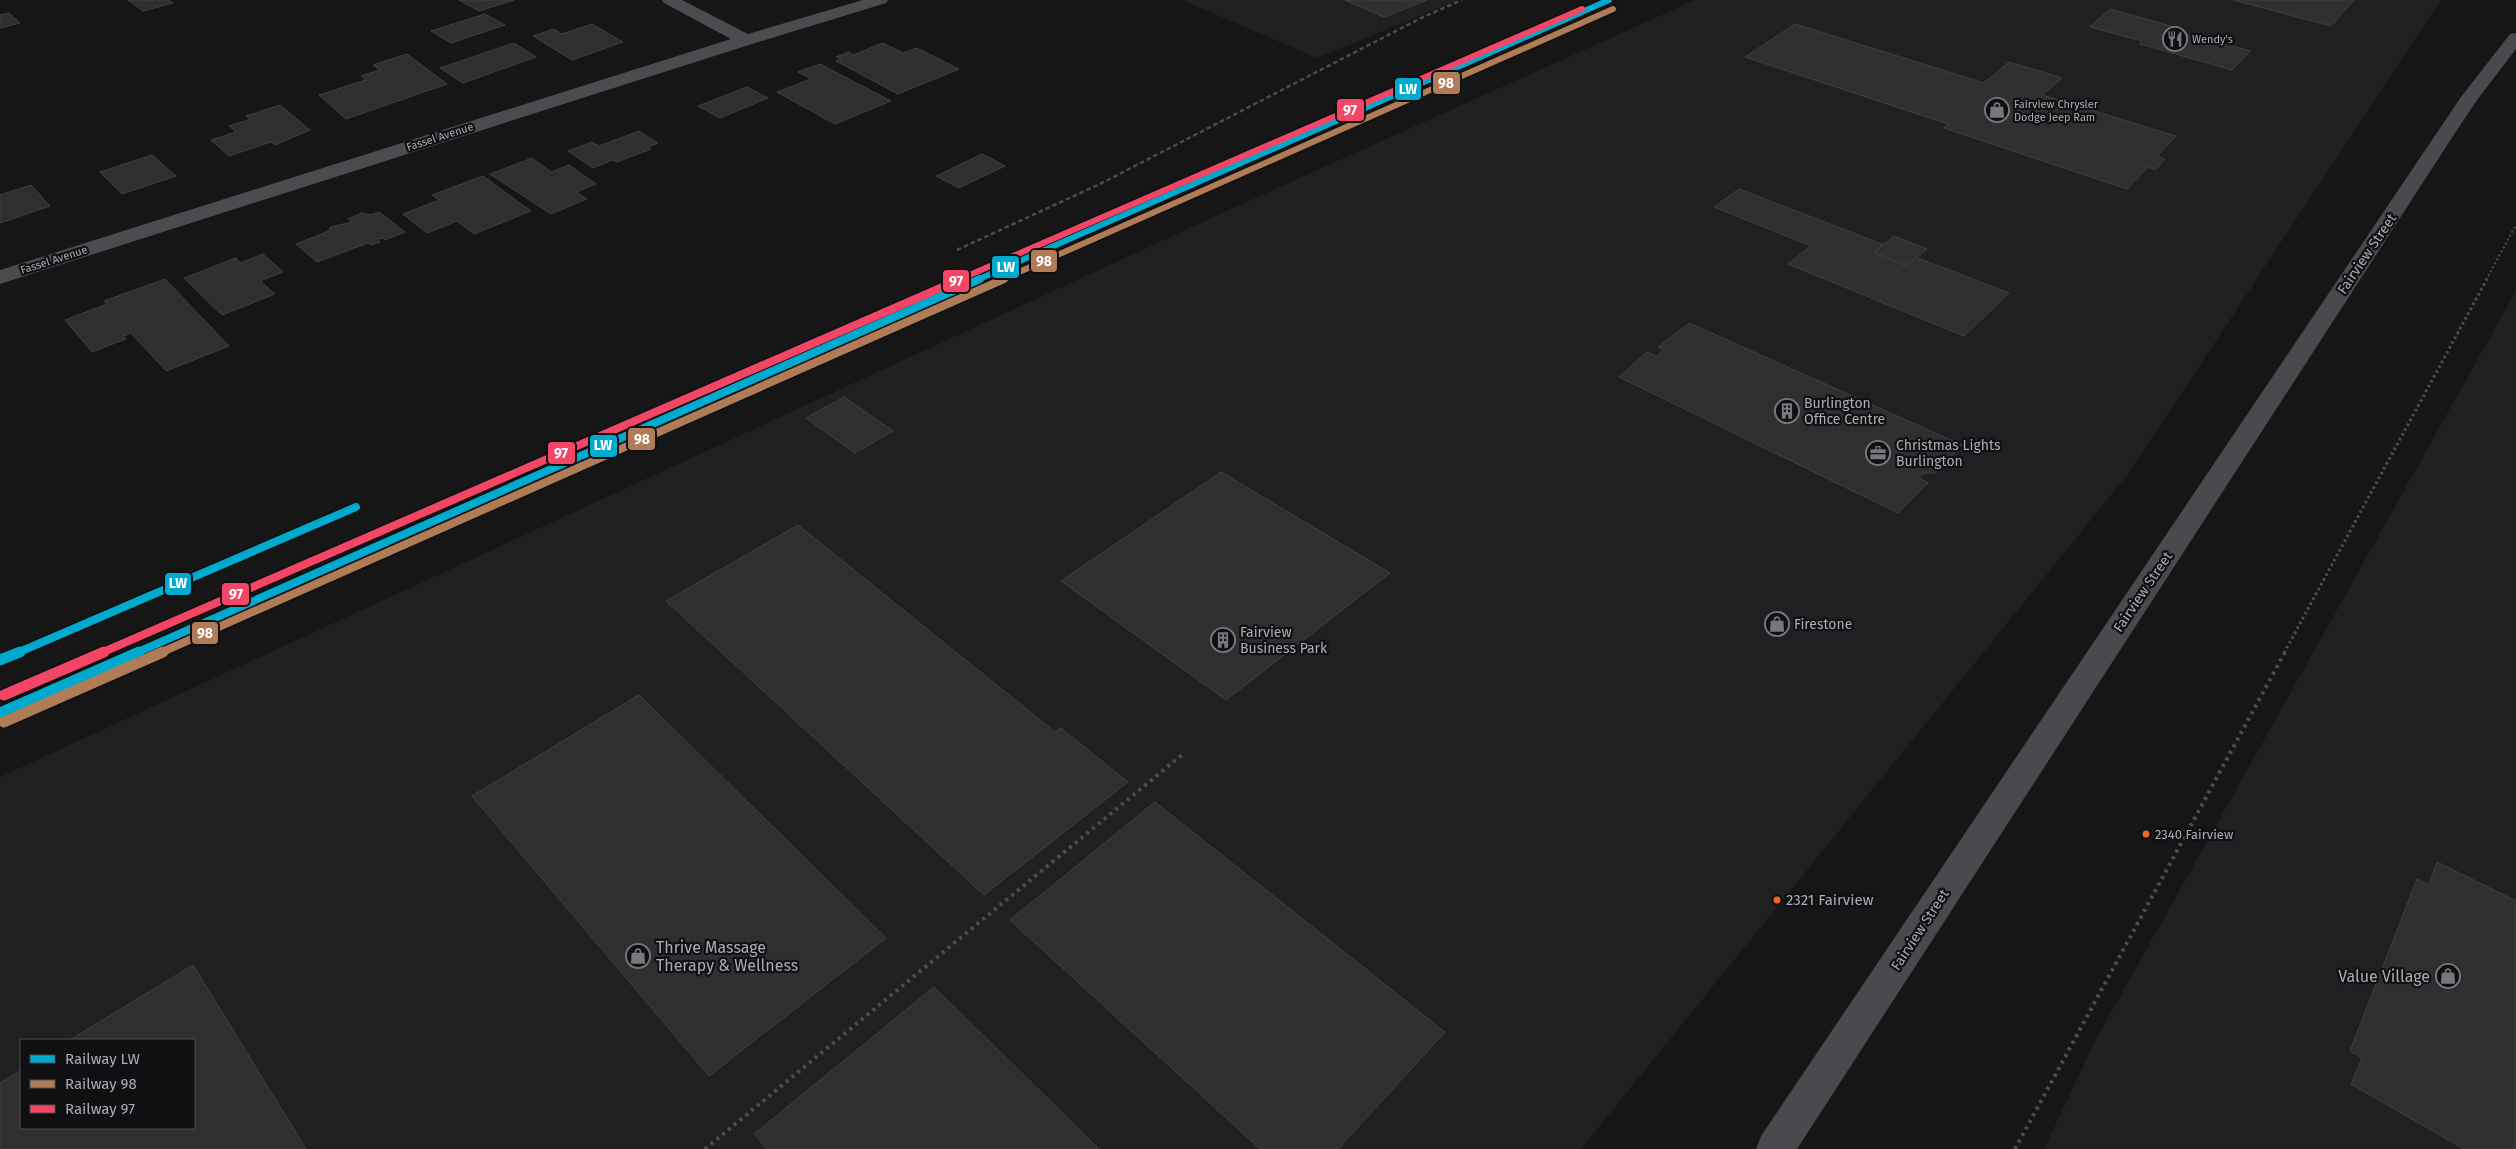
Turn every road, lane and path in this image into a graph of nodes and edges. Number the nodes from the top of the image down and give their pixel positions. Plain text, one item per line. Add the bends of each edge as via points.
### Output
1 (670, 0) edge
2 (880, 0) edge
3 (2516, 38) edge
4 (746, 40) junction
5 (2516, 225) edge
6 (0, 277) edge
7 (1184, 754) dead end
8 (705, 1149) edge
9 (1775, 1149) edge
10 (2015, 1149) edge

1 - 4 street
2 - 4 street, Fassel Avenue
3 - 9 main road, Fairview Street via 2470,97
4 - 6 street, Fassel Avenue
5 - 10 path
7 - 8 path

